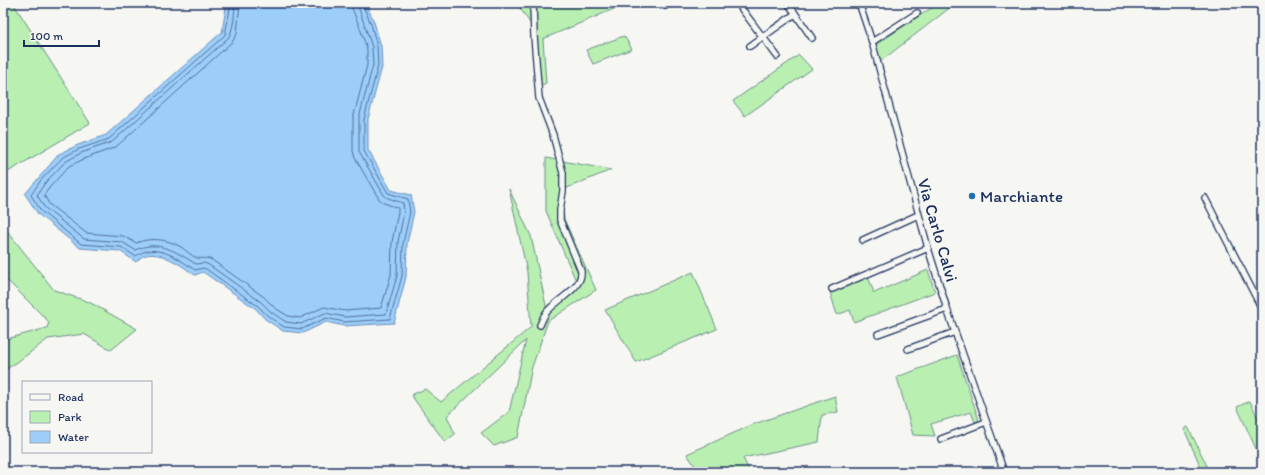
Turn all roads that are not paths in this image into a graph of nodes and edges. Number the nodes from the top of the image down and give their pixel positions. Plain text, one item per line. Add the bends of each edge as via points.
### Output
1 (533, 3) edge
2 (788, 3) edge
3 (859, 3) edge
4 (741, 8) dead end
5 (917, 13) dead end
6 (795, 14) junction
7 (763, 37) junction
8 (812, 38) dead end
9 (872, 42) junction
10 (750, 46) dead end
11 (777, 56) dead end
12 (1205, 198) dead end
13 (918, 215) junction
14 (863, 240) dead end
15 (928, 248) junction
16 (832, 289) dead end
17 (947, 309) junction
18 (1262, 309) edge
19 (540, 325) dead end
20 (955, 332) junction
21 (878, 334) dead end
22 (908, 349) dead end
23 (986, 422) junction
24 (941, 439) dead end
25 (1004, 472) edge

1 - 19 street via 539,98 553,135 563,173 560,220 582,277 579,283 545,314
2 - 6 street
3 - 9 street, Via Carlo Calvi
4 - 7 street
5 - 9 street
6 - 7 street
6 - 8 street
7 - 10 street
7 - 11 street
9 - 13 street, Via Carlo Calvi
12 - 18 street
13 - 14 street
13 - 15 street, Via Carlo Calvi
15 - 16 street
15 - 17 street, Via Carlo Calvi
17 - 20 street, Via Carlo Calvi
17 - 21 street
20 - 22 street
20 - 23 street, Via Carlo Calvi
23 - 24 street
23 - 25 street, Via Carlo Calvi

